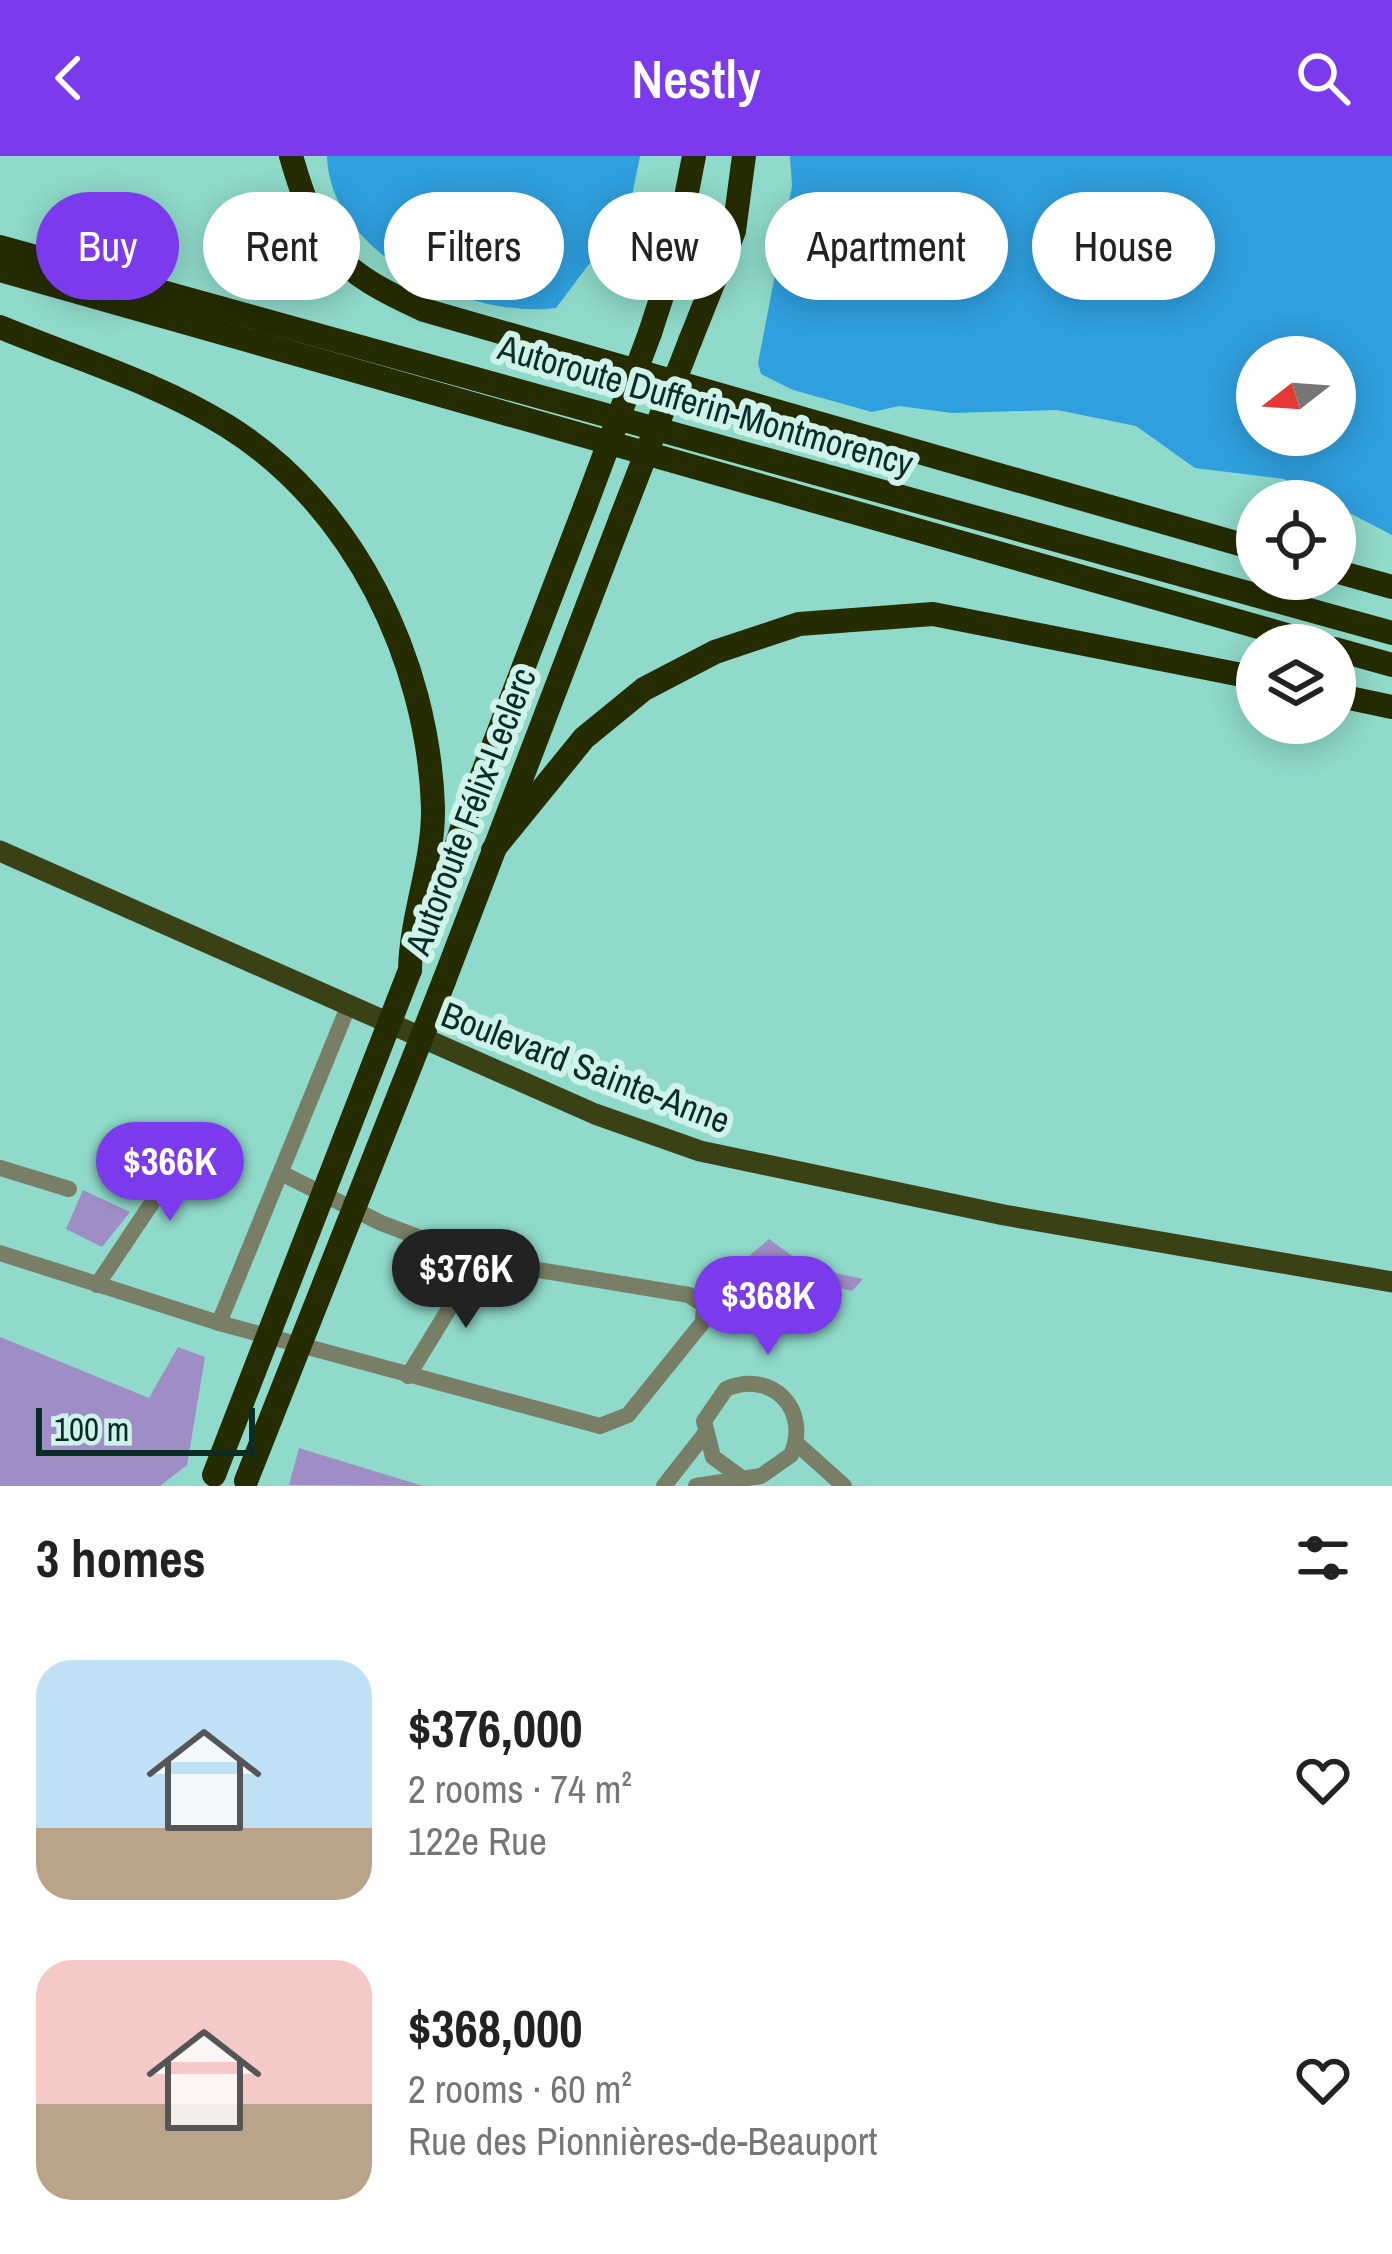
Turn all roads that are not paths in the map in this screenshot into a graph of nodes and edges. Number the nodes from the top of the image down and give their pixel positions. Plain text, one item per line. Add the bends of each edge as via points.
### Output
1 (291, 156) edge
2 (694, 156) edge
3 (744, 156) edge
4 (0, 247) edge
5 (0, 270) edge
6 (0, 327) edge
7 (1236, 543) edge
8 (1356, 577) edge
9 (1392, 587) edge
10 (1248, 624) edge
11 (1392, 633) edge
12 (1356, 655) edge
13 (1392, 665) edge
14 (1236, 674) edge
15 (1356, 699) edge
16 (1392, 707) edge
17 (494, 850) junction
18 (0, 851) edge
19 (410, 970) junction
20 (348, 1007) junction
21 (198, 1134) dead end
22 (0, 1168) edge
23 (281, 1173) junction
24 (69, 1189) dead end
25 (0, 1253) edge
26 (479, 1260) junction
27 (1392, 1282) edge
28 (97, 1285) junction
29 (219, 1323) junction
30 (408, 1376) junction
31 (704, 1435) junction
32 (796, 1444) junction
33 (739, 1475) junction
34 (761, 1476) junction
35 (212, 1480) edge
36 (245, 1484) edge
37 (664, 1486) edge
38 (696, 1486) edge
39 (782, 1486) edge
40 (844, 1486) edge

1 - 7 highway via 309,218 358,280 424,310
2 - 19 highway, bridge via 650,333
3 - 17 highway, Autoroute Félix-Leclerc, bridge via 734,231
4 - 11 highway, Autoroute Dufferin-Montmorency
5 - 10 highway, Autoroute Dufferin-Montmorency
6 - 19 highway via 230,428 342,535 401,649 432,786
8 - 9 highway
12 - 13 highway
14 - 17 highway via 933,614 800,624 715,652 644,689 584,738
15 - 16 highway
17 - 36 highway, Autoroute Félix-Leclerc, bridge
18 - 20 main road, Boulevard Sainte-Anne
19 - 35 highway, Autoroute Félix-Leclerc, bridge
20 - 23 street
20 - 27 main road, Boulevard Sainte-Anne via 700,1151 835,1184
21 - 28 street
22 - 24 street
23 - 26 street
23 - 29 street
25 - 28 street
26 - 30 street
26 - 30 street via 689,1295 704,1305 704,1322 615,1424
28 - 29 street
29 - 30 street
31 - 32 street via 716,1398 750,1382 774,1389 792,1407
31 - 33 street via 712,1457
31 - 37 street
32 - 34 street
32 - 40 street
33 - 34 street
33 - 38 street
34 - 39 street

